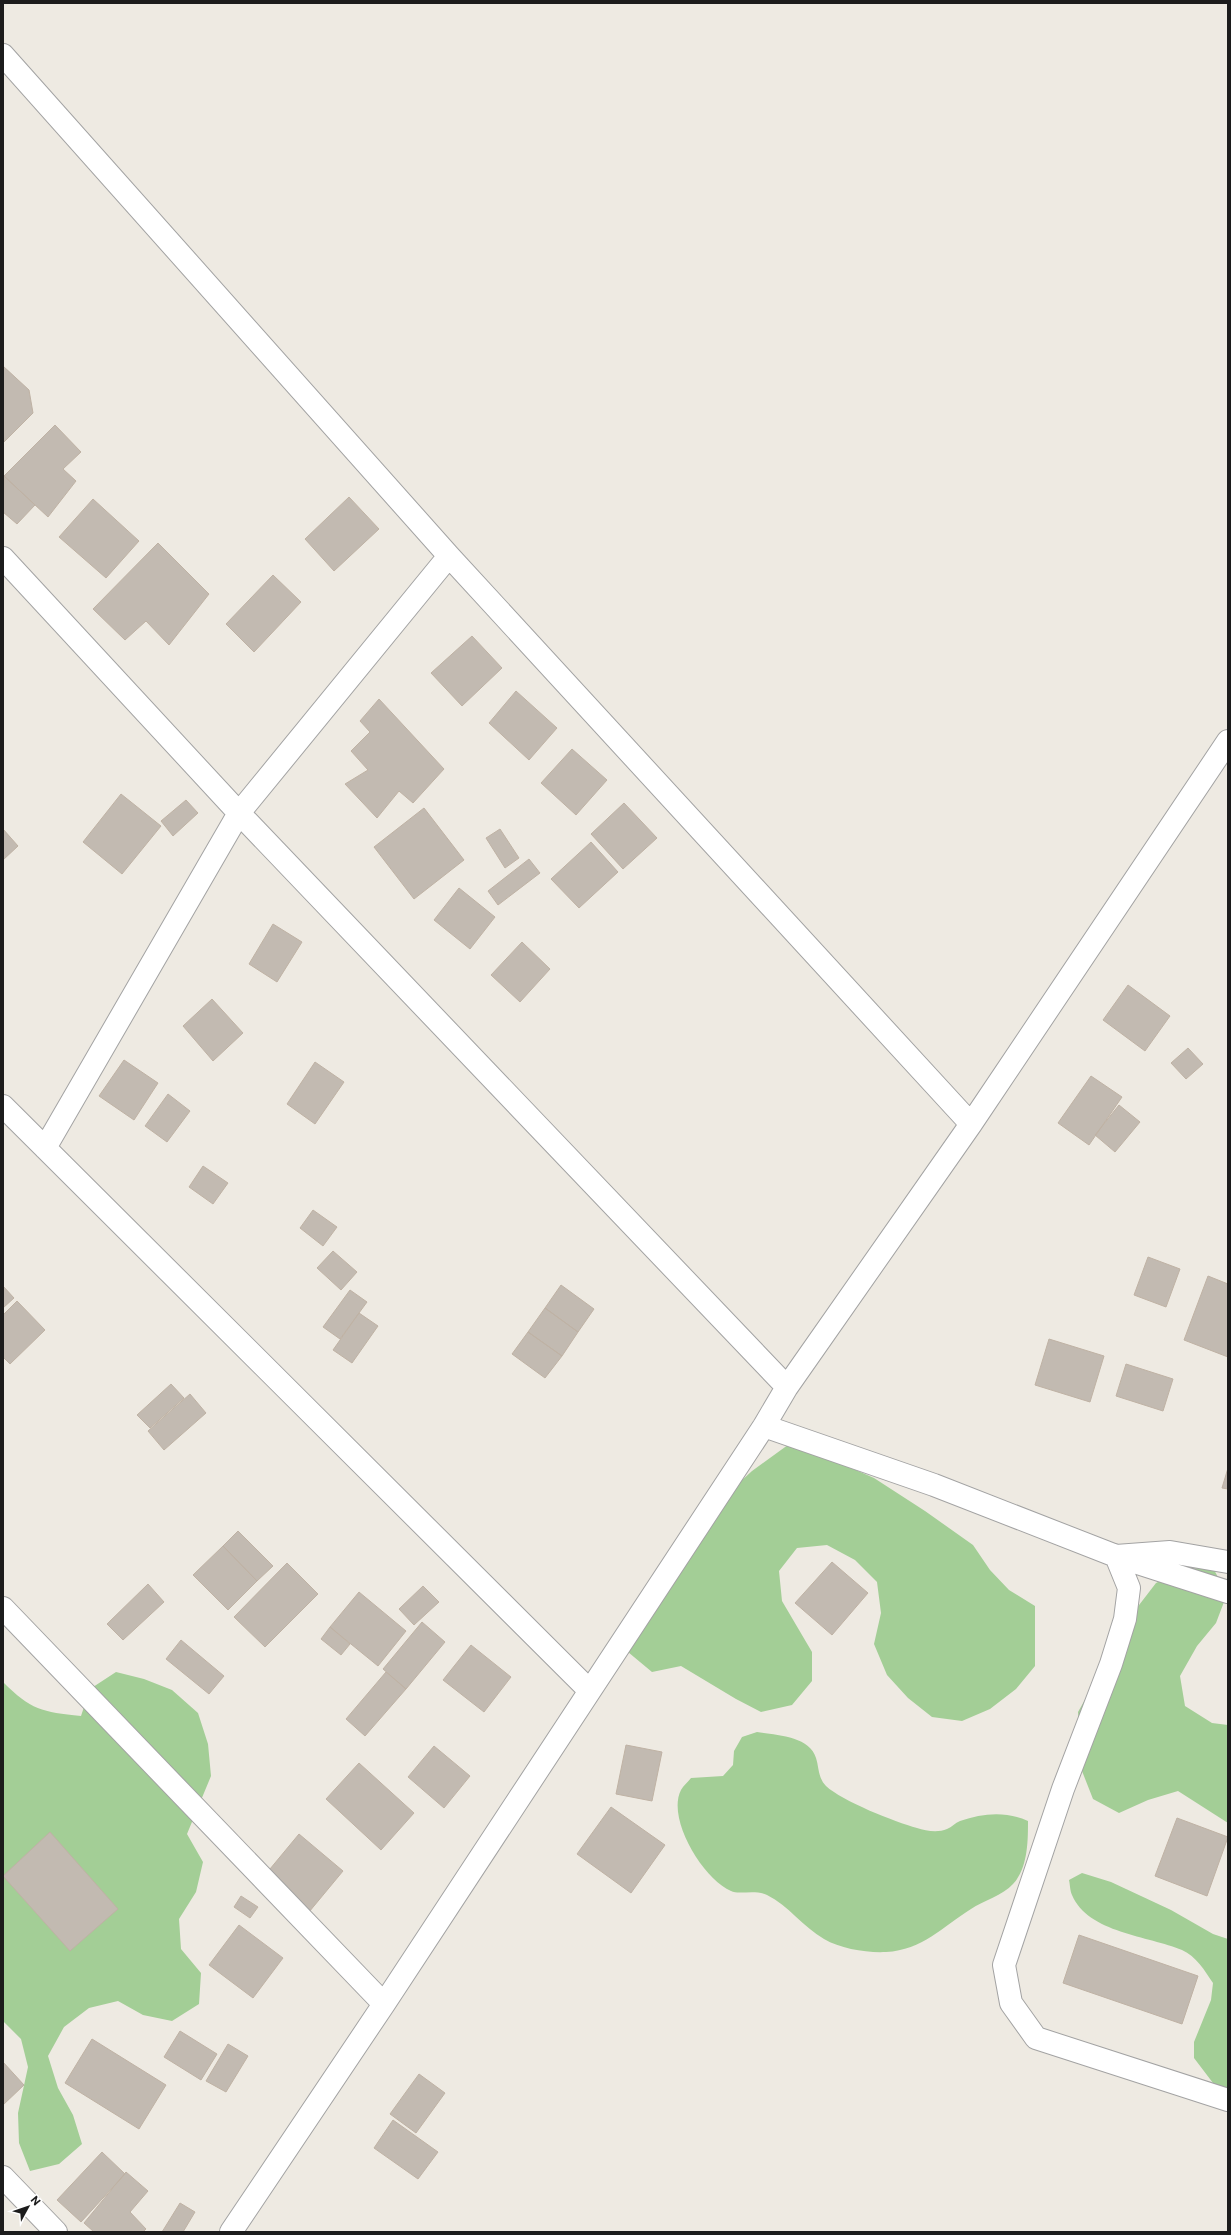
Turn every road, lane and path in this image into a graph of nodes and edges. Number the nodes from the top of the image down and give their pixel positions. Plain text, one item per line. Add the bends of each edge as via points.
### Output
1 (3, 55) edge
2 (449, 556) junction
3 (3, 558) edge
4 (1228, 741) edge
5 (239, 813) junction
6 (3, 1106) edge
7 (971, 1124) junction
8 (45, 1148) junction
9 (787, 1387) junction
10 (764, 1426) junction
11 (1116, 1556) junction
12 (1228, 1562) edge
13 (1228, 1592) edge
14 (3, 1608) edge
15 (589, 1690) junction
16 (384, 2004) junction
17 (1228, 2100) edge
18 (3, 2177) edge
19 (56, 2232) edge
20 (232, 2232) edge

1 - 2 street
2 - 5 street
2 - 7 street
3 - 5 street
4 - 7 street
5 - 8 street
5 - 9 street
6 - 8 street
7 - 9 street
8 - 15 street
9 - 10 street
10 - 11 street via 934,1485
10 - 15 street
11 - 12 street via 1170,1552
11 - 13 street
11 - 17 street via 1129,1588 1125,1619 1111,1664 1063,1788 1004,1965 1011,2003 1036,2038
14 - 16 street
15 - 16 street
16 - 20 street
18 - 19 street

